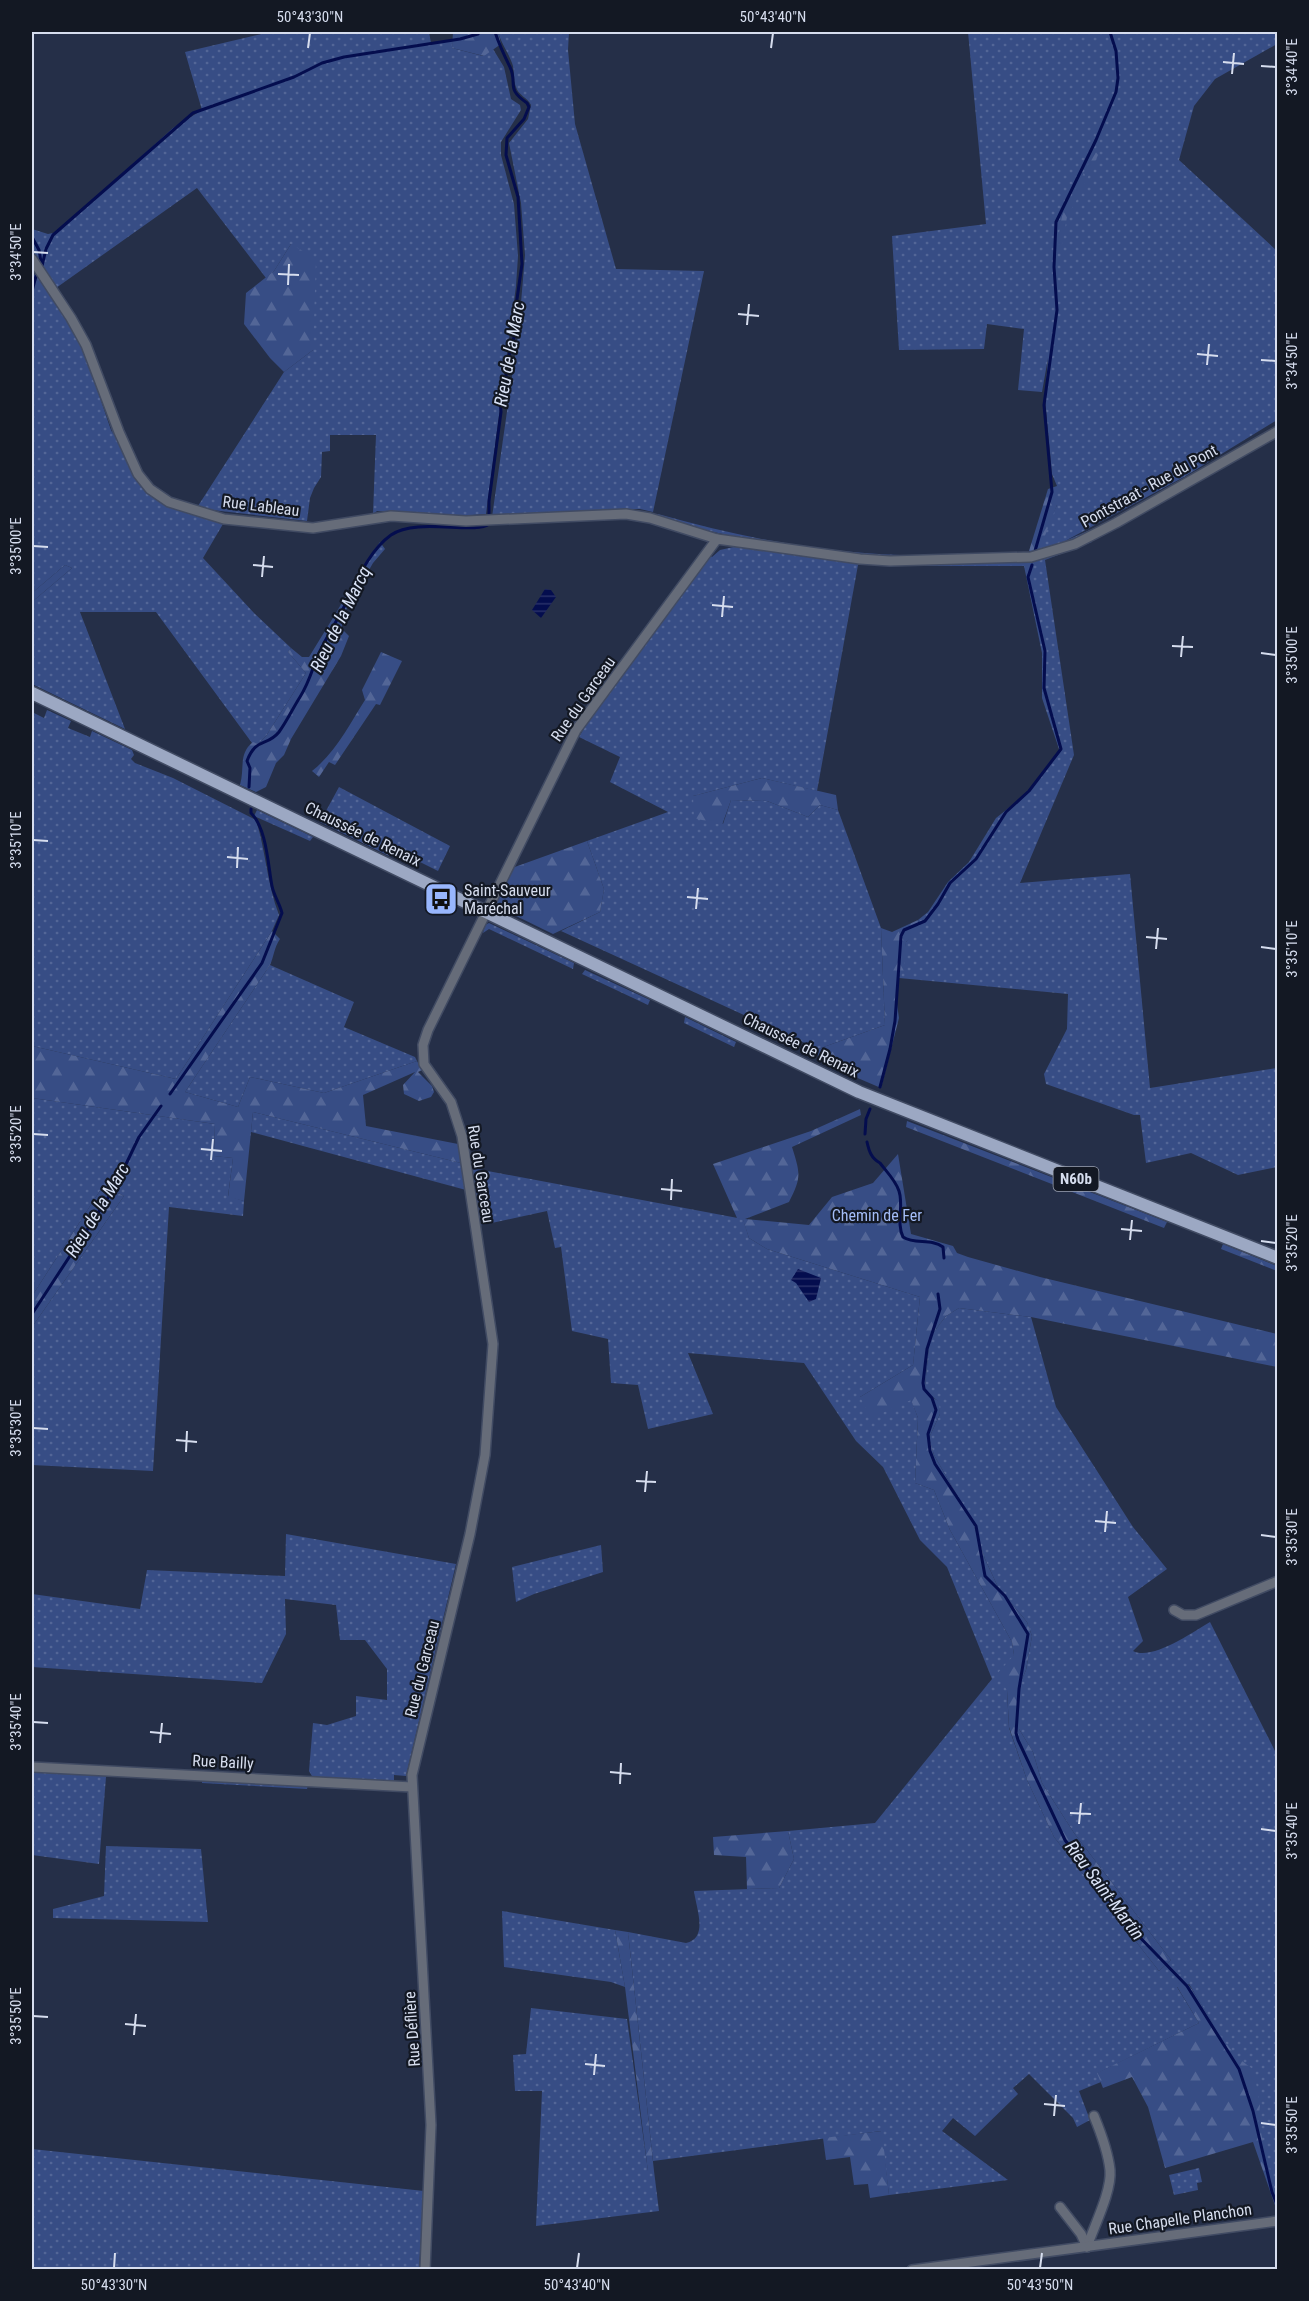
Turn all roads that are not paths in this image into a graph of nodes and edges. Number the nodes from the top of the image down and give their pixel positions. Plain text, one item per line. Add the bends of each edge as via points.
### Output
1 (32, 260) edge
2 (1278, 431) edge
3 (717, 539) junction
4 (32, 693) edge
5 (486, 912) junction
6 (1278, 1258) edge
7 (1278, 1581) edge
8 (1174, 1610) dead end
9 (32, 1767) edge
10 (412, 1787) junction
11 (1094, 2116) dead end
12 (1060, 2207) dead end
13 (1278, 2221) edge
14 (1087, 2247) junction
15 (425, 2270) edge
16 (912, 2270) edge

1 - 3 street, Rue Lableau via 86,345 138,474 169,502 224,519 296,527 330,527 391,516 455,521 637,515
2 - 3 street, Pontstraat - Rue du Pont via 1075,544 1031,557 918,562 860,559
3 - 5 street, Rue du Garceau via 565,749
4 - 5 main road, Chaussée de Renaix
5 - 6 main road, Chaussée de Renaix / N60b via 875,1099
5 - 10 street, Rue du Garceau via 423,1045 424,1064 451,1102 462,1136 493,1344 485,1455
7 - 8 street via 1196,1615
9 - 10 street, Rue Bailly
10 - 15 street, Rue Déflière via 430,2070
11 - 14 street, Rue Chapelle Planchon via 1103,2137 1110,2177
12 - 14 street, Rue Chapelle Planchon
13 - 14 street, Rue Chapelle Planchon
14 - 16 street, Rue Chapelle Planchon

